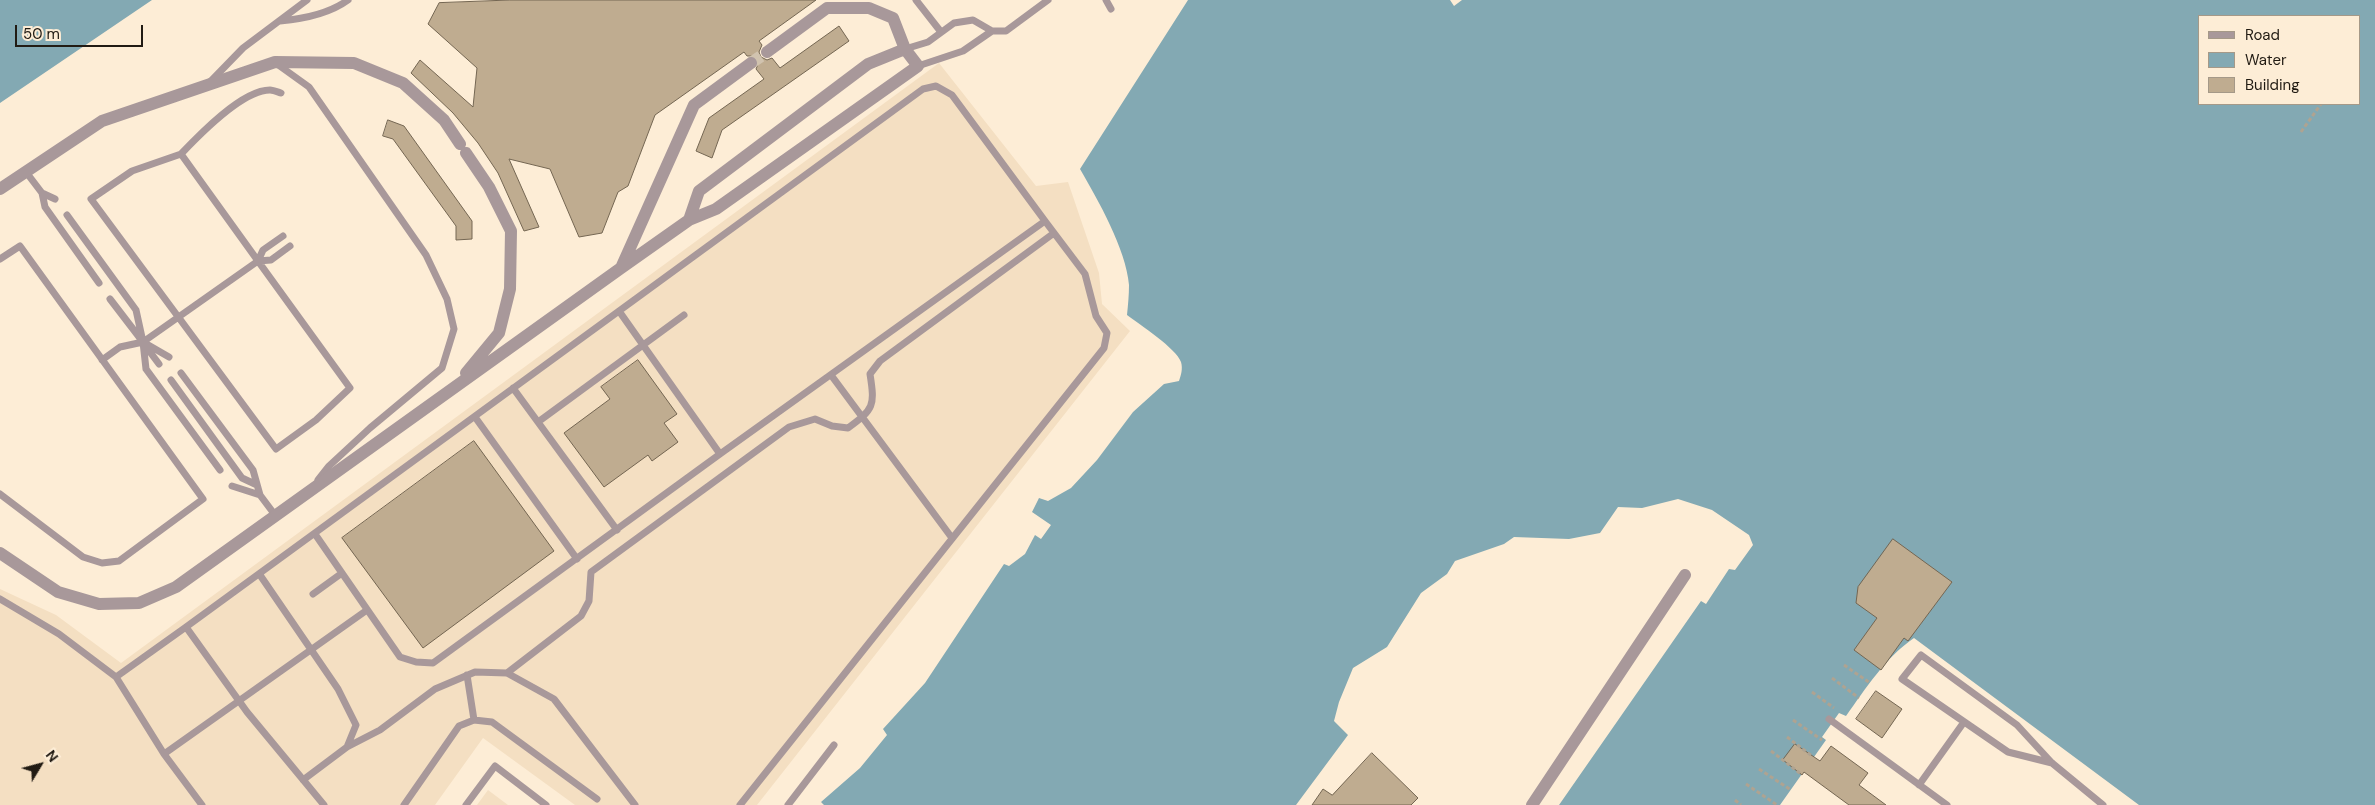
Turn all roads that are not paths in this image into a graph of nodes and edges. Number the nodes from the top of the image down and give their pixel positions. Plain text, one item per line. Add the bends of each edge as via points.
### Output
1 (307, 0) edge
2 (348, 0) edge
3 (916, 0) edge
4 (1048, 0) edge
5 (1106, 0) edge
6 (1111, 10) dead end
7 (280, 21) junction
8 (992, 31) junction
9 (941, 32) junction
10 (905, 49) junction
11 (767, 52) tunnel mouth
12 (275, 62) junction
13 (752, 63) tunnel mouth
14 (918, 66) junction
15 (206, 85) junction
16 (281, 93) dead end
17 (181, 154) junction
18 (26, 172) junction
19 (0, 189) edge
20 (42, 193) junction
21 (55, 199) dead end
22 (67, 215) dead end
23 (689, 220) junction
24 (1045, 220) junction
25 (1054, 233) junction
26 (283, 236) dead end
27 (290, 246) dead end
28 (0, 259) edge
29 (258, 261) junction
30 (621, 268) junction
31 (100, 284) dead end
32 (110, 298) dead end
33 (619, 311) junction
34 (684, 316) dead end
35 (177, 317) junction
36 (143, 342) junction
37 (642, 344) junction
38 (169, 356) dead end
39 (102, 360) junction
40 (159, 364) dead end
41 (181, 373) dead end
42 (831, 374) junction
43 (171, 380) dead end
44 (454, 387) junction
45 (513, 388) junction
46 (475, 417) junction
47 (863, 417) junction
48 (538, 422) junction
49 (720, 454) junction
50 (220, 470) dead end
51 (257, 485) junction
52 (232, 486) dead end
53 (311, 490) junction
54 (0, 494) edge
55 (260, 495) junction
56 (275, 516) junction
57 (617, 530) junction
58 (315, 534) junction
59 (952, 538) junction
60 (0, 553) edge
61 (577, 558) junction
62 (342, 573) junction
63 (260, 575) junction
64 (1685, 575) dead end
65 (313, 594) dead end
66 (0, 599) edge
67 (367, 610) junction
68 (186, 627) junction
69 (310, 649) junction
70 (507, 673) junction
71 (467, 675) junction
72 (116, 677) junction
73 (239, 701) junction
74 (1829, 718) dead end
75 (474, 720) junction
76 (1964, 722) junction
77 (834, 745) dead end
78 (347, 747) junction
79 (164, 754) junction
80 (2052, 763) junction
81 (303, 780) junction
82 (1920, 785) junction
83 (597, 799) dead end
84 (202, 805) edge
85 (324, 805) edge
86 (404, 805) edge
87 (466, 805) edge
88 (546, 805) edge
89 (636, 805) edge
90 (740, 805) edge
91 (788, 805) edge
92 (1532, 805) edge
93 (1947, 805) edge
94 (2104, 805) edge

1 - 7 lane
2 - 7 lane via 305,18
3 - 9 lane
4 - 8 lane via 1006,31
5 - 6 lane
7 - 15 lane via 243,48
8 - 9 lane via 973,20 954,23
8 - 14 lane via 963,51
9 - 10 lane via 928,42
10 - 11 street via 893,18 869,8 827,8
10 - 14 street
10 - 23 street via 868,64 700,191
12 - 15 street
12 - 44 street via 354,63 403,83 444,120 490,187 511,231 510,289 499,334
12 - 53 lane via 309,87 426,255 447,299 454,329 442,368 329,466
13 - 30 street via 694,105
14 - 23 street via 716,209
15 - 18 street via 102,121
16 - 17 lane via 270,90 244,99 203,130
17 - 29 lane
17 - 35 lane via 132,171 91,199
18 - 19 street
18 - 20 lane
20 - 21 lane
20 - 31 lane via 45,207
22 - 36 lane via 136,310
23 - 30 street
24 - 25 lane
24 - 33 lane via 952,95 936,86 923,89
24 - 42 lane
25 - 47 lane via 880,361 870,374 874,397 869,413
25 - 59 lane via 1086,274 1096,316 1107,332 1104,348
26 - 29 lane via 263,250
27 - 29 lane via 271,260
28 - 39 lane via 20,246
29 - 35 lane
29 - 35 lane via 350,388 316,420 276,450
30 - 44 street
32 - 36 lane
33 - 37 lane
33 - 45 lane
34 - 37 lane
35 - 36 lane
36 - 38 lane
36 - 39 lane via 120,347
36 - 40 lane
36 - 50 lane via 146,369
37 - 48 lane
37 - 49 lane
39 - 54 lane via 203,499 119,561 102,563 83,556
41 - 51 lane via 253,470
42 - 47 lane
42 - 49 lane
43 - 51 lane via 242,478
44 - 53 street
45 - 46 lane
45 - 48 lane
46 - 58 lane
46 - 61 lane
47 - 59 lane
47 - 70 lane via 848,428 815,419 789,427 592,572 588,601 580,616
48 - 57 lane
49 - 57 lane
51 - 55 lane
52 - 55 lane
53 - 56 street
55 - 56 lane
56 - 60 street via 176,587 139,603 99,604 58,592
57 - 61 lane
58 - 62 lane
58 - 63 lane
59 - 90 lane
61 - 67 lane via 434,663 400,657
62 - 65 lane
62 - 67 lane
63 - 68 lane
63 - 69 lane
64 - 92 street
66 - 72 lane via 59,634
67 - 69 lane
68 - 72 lane
68 - 73 lane
69 - 73 lane
69 - 78 lane via 338,689 356,725
70 - 71 lane via 475,672
70 - 89 lane via 554,699
71 - 75 lane
71 - 78 lane via 435,689 380,730
72 - 79 lane
73 - 79 lane
73 - 81 lane
74 - 82 lane
75 - 83 lane via 492,722
75 - 86 lane via 459,726
76 - 80 lane via 2008,752
76 - 80 lane via 1902,679 1921,655 2017,725
76 - 82 lane
77 - 91 lane
78 - 81 lane
79 - 84 lane
80 - 94 lane
81 - 85 lane
82 - 93 lane
87 - 88 lane via 495,766

